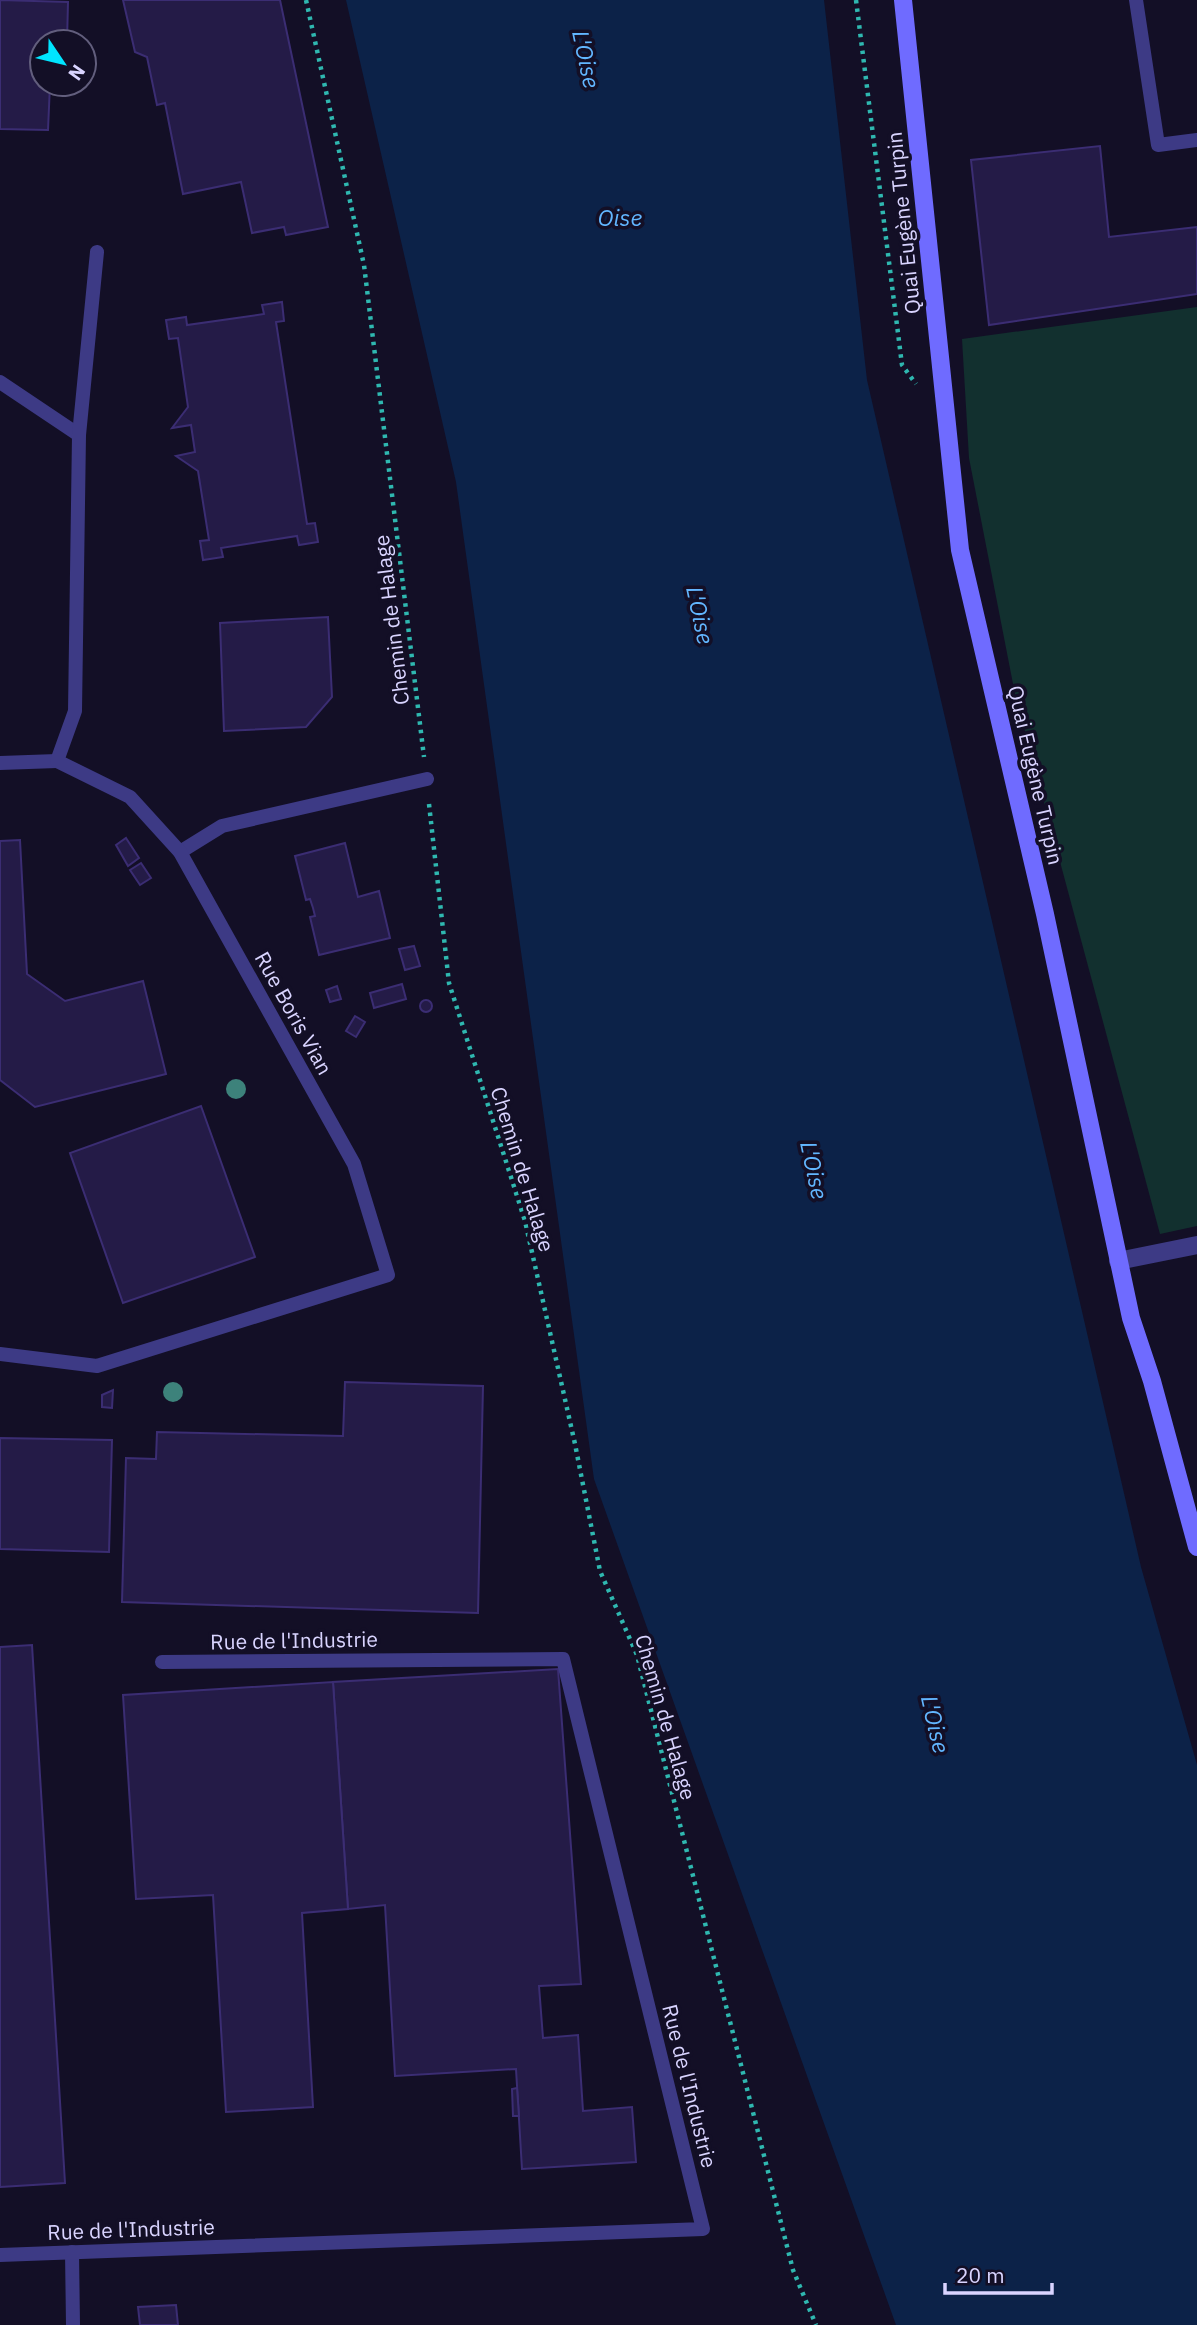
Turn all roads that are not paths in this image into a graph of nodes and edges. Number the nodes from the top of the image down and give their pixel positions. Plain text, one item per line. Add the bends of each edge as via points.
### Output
1 (903, 0) edge
2 (1136, 0) edge
3 (1197, 140) edge
4 (97, 252) dead end
5 (0, 382) edge
6 (79, 435) junction
7 (57, 761) junction
8 (0, 763) edge
9 (427, 779) road end
10 (180, 852) junction
11 (1197, 1245) edge
12 (1118, 1261) junction
13 (0, 1354) edge
14 (1197, 1546) edge
15 (162, 1662) dead end
16 (72, 2252) junction
17 (0, 2255) edge
18 (72, 2325) edge

1 - 12 main road, Quai Eugène Turpin via 960,550 1045,914
2 - 3 lane via 1158,145
4 - 6 lane
5 - 6 lane
6 - 7 lane via 75,711
7 - 8 lane
7 - 10 lane, Rue Boris Vian via 130,797
9 - 10 lane via 222,826
10 - 13 lane, Rue Boris Vian via 354,1164 388,1275 97,1366
11 - 12 street
12 - 14 main road, Quai Eugène Turpin
15 - 16 lane, Rue de l'Industrie via 563,1659 703,2229
16 - 17 lane, Rue de l'Industrie
16 - 18 lane

